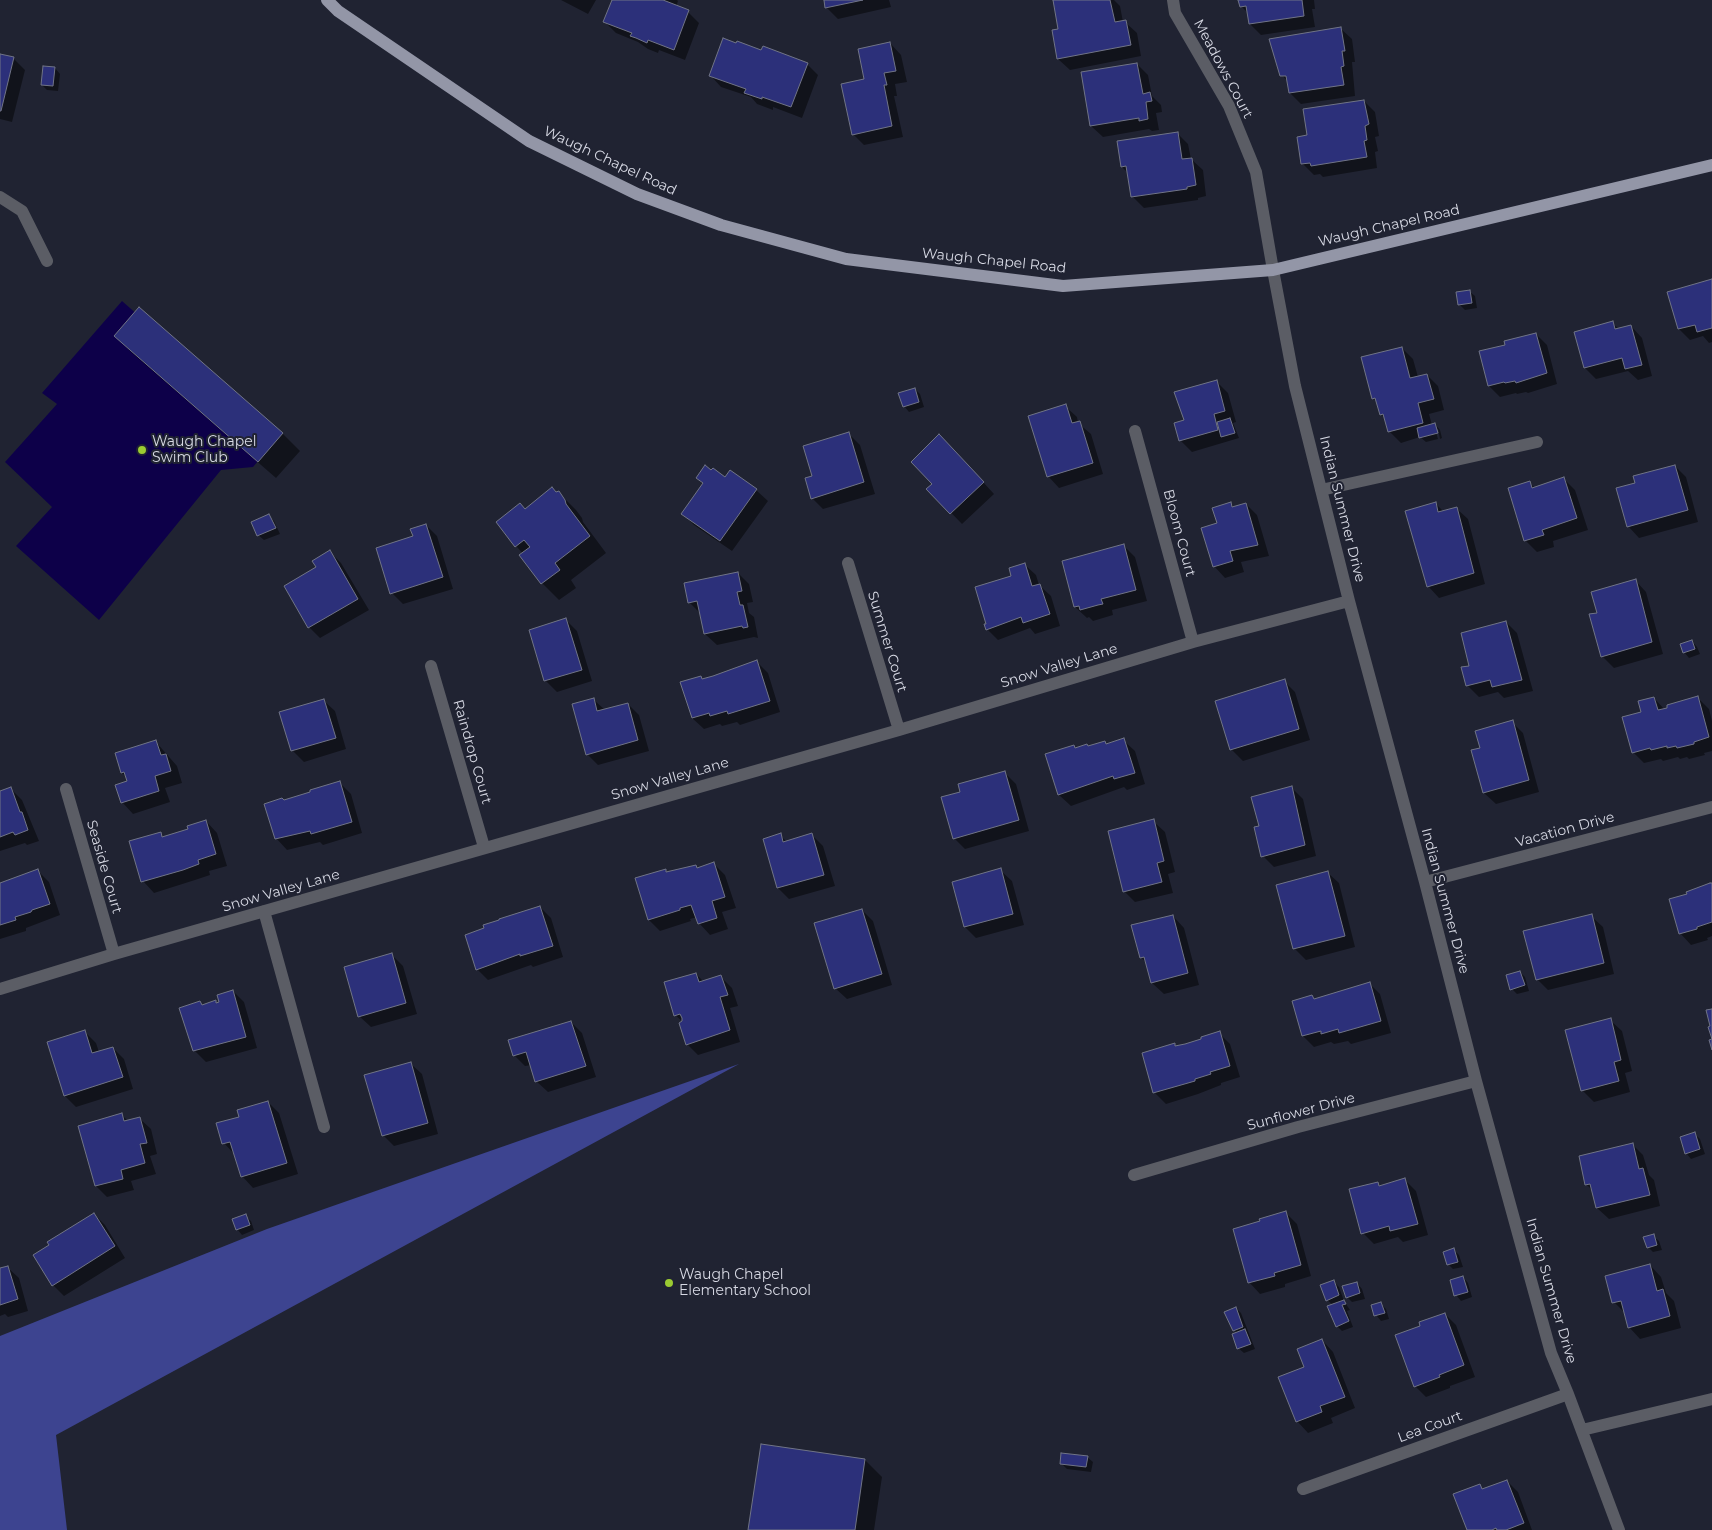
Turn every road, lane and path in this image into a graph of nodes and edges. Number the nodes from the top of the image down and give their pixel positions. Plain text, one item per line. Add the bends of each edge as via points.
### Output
1 (327, 0) edge
2 (1173, 0) edge
3 (1712, 166) edge
4 (0, 196) edge
5 (47, 260) dead end
6 (1272, 270) junction
7 (1135, 432) dead end
8 (1536, 442) dead end
9 (1321, 490) junction
10 (848, 563) dead end
11 (1350, 601) junction
12 (1193, 642) junction
13 (431, 666) dead end
14 (899, 730) junction
15 (66, 789) dead end
16 (1712, 807) edge
17 (484, 847) junction
18 (1425, 882) junction
19 (264, 912) junction
20 (114, 954) junction
21 (0, 989) edge
22 (1476, 1081) junction
23 (324, 1127) dead end
24 (1134, 1175) dead end
25 (1568, 1394) junction
26 (1712, 1398) edge
27 (1582, 1430) junction
28 (1303, 1489) dead end
29 (1619, 1530) edge

1 - 6 main road, Waugh Chapel Road via 338,11 529,141 637,194 721,225 846,259 1063,286
2 - 6 street, Meadows Court via 1176,12 1229,106 1256,172
3 - 6 main road, Waugh Chapel Road
4 - 5 street via 22,211
6 - 9 street, Indian Summer Drive via 1295,386
7 - 12 street, Bloom Court
8 - 9 street
9 - 11 street, Indian Summer Drive
10 - 14 street, Summer Court
11 - 12 street, Snow Valley Lane
11 - 18 street, Indian Summer Drive
12 - 14 street, Snow Valley Lane
13 - 17 street, Raindrop Court
14 - 17 street, Snow Valley Lane
15 - 20 street, Seaside Court
16 - 18 street, Vacation Drive
17 - 19 street, Snow Valley Lane
18 - 22 street, Indian Summer Drive
19 - 20 street, Snow Valley Lane
19 - 23 street
20 - 21 street, Snow Valley Lane
22 - 24 street, Sunflower Drive via 1298,1127
22 - 25 street, Indian Summer Drive via 1551,1353
25 - 27 street, Indian Summer Drive
25 - 28 street, Lea Court
26 - 27 street
27 - 29 street, Indian Summer Drive

